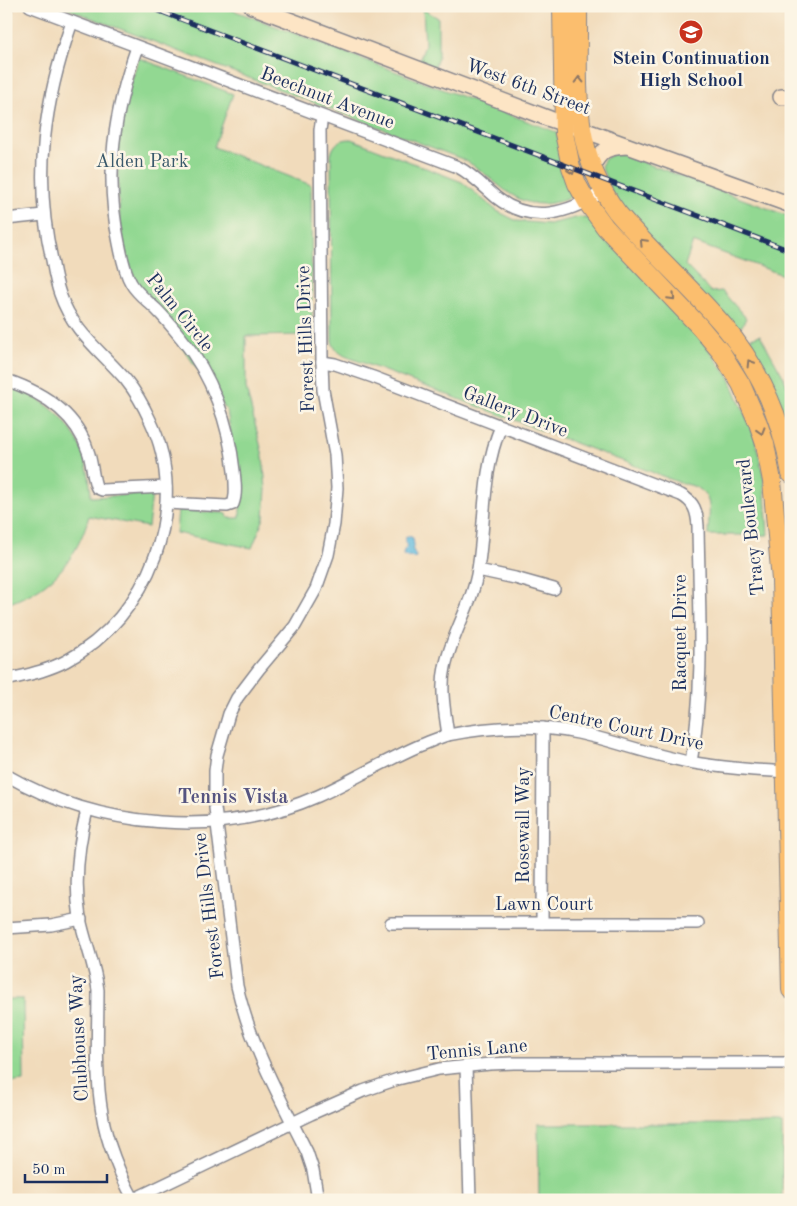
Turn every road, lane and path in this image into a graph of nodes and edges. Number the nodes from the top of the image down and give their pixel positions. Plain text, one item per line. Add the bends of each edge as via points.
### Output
1 (30, 6) edge
2 (252, 6) edge
3 (562, 6) edge
4 (570, 6) edge
5 (578, 6) edge
6 (72, 22) junction
7 (579, 28) junction
8 (138, 47) junction
9 (322, 117) junction
10 (563, 123) junction
11 (581, 129) junction
12 (630, 146) junction
13 (591, 168) junction
14 (602, 192) junction
15 (587, 202) junction
16 (791, 205) edge
17 (43, 215) junction
18 (6, 219) edge
19 (322, 362) junction
20 (6, 380) edge
21 (501, 426) junction
22 (791, 474) edge
23 (166, 487) junction
24 (166, 503) junction
25 (692, 503) joint
26 (478, 570) junction
27 (554, 589) dead end
28 (6, 680) edge
29 (543, 728) junction
30 (448, 735) junction
31 (691, 762) junction
32 (789, 772) edge
33 (6, 775) edge
34 (87, 810) junction
35 (218, 821) junction
36 (80, 919) junction
37 (542, 922) junction
38 (698, 923) dead end
39 (390, 924) dead end
40 (6, 928) edge
41 (791, 990) edge
42 (791, 1064) edge
43 (466, 1066) junction
44 (292, 1123) junction
45 (133, 1200) edge
46 (318, 1200) edge
47 (470, 1200) edge

1 - 6 street, Beechnut Avenue
2 - 10 street, West 6th Street
3 - 10 main road, Tracy Boulevard
4 - 7 street
5 - 7 main road
6 - 8 street, Beechnut Avenue
6 - 17 street via 47,113 42,168
11 -> 7 main road
8 - 9 street, Beechnut Avenue
8 - 24 street, Palm Circle via 120,102 113,141 111,186 118,238 131,284 184,341 206,376 222,414 235,481 235,499 227,506
9 - 15 street, Beechnut Avenue via 458,167 518,210 550,213
9 - 19 street, Forest Hills Drive
10 - 11 street, West 6th Street
10 -> 15 main road, Tracy Boulevard via 571,167
11 - 12 street, West 6th Street
11 - 13 main road
12 - 13 street via 607,149 599,154
12 - 16 street, West 6th Street
13 - 14 main road
14 - 15 street, Beechnut Avenue
22 -> 14 main road via 772,403 745,355 724,327 631,229
15 -> 32 main road, Tracy Boulevard via 605,227 721,352 741,384 758,423 772,480 779,547
17 - 18 street
17 - 23 street via 60,293 68,313 87,341 128,382 150,420 158,438
19 - 21 street, Gallery Drive via 373,377
19 - 35 street, Forest Hills Drive via 323,390 337,470 337,506 331,540 308,605 280,645 247,683 229,714 221,736 215,771
20 - 23 street via 43,395 68,418 88,448 97,488
21 - 25 street, Gallery Drive via 681,495
21 - 26 street via 488,467
23 - 24 street
24 - 28 street via 163,530 149,575 116,623 65,662
25 - 31 street, Racquet Drive via 698,526 700,690
26 - 27 street
26 - 30 street via 444,668
29 - 30 street, Centre Court Drive via 490,728
29 - 31 street, Centre Court Drive via 580,733
29 - 37 street, Rosewall Way
30 - 35 street, Centre Court Drive via 404,752 293,806
31 - 32 street, Centre Court Drive
32 - 41 main road, Tracy Boulevard
33 - 34 street, Centre Court Drive via 27,787
34 - 35 street, Centre Court Drive via 138,820
34 - 36 street, Clubhouse Way via 78,854
35 - 44 street, Forest Hills Drive via 242,1008
36 - 40 street
36 - 45 street, Clubhouse Way via 98,990 98,1080 102,1113 107,1135
37 - 38 street, Lawn Court
37 - 39 street, Lawn Court
42 - 43 street, Tennis Lane via 514,1063
43 - 44 street, Tennis Lane via 398,1079 338,1101
43 - 47 street
44 - 45 street, Tennis Lane
44 - 46 street, Forest Hills Drive via 307,1152

